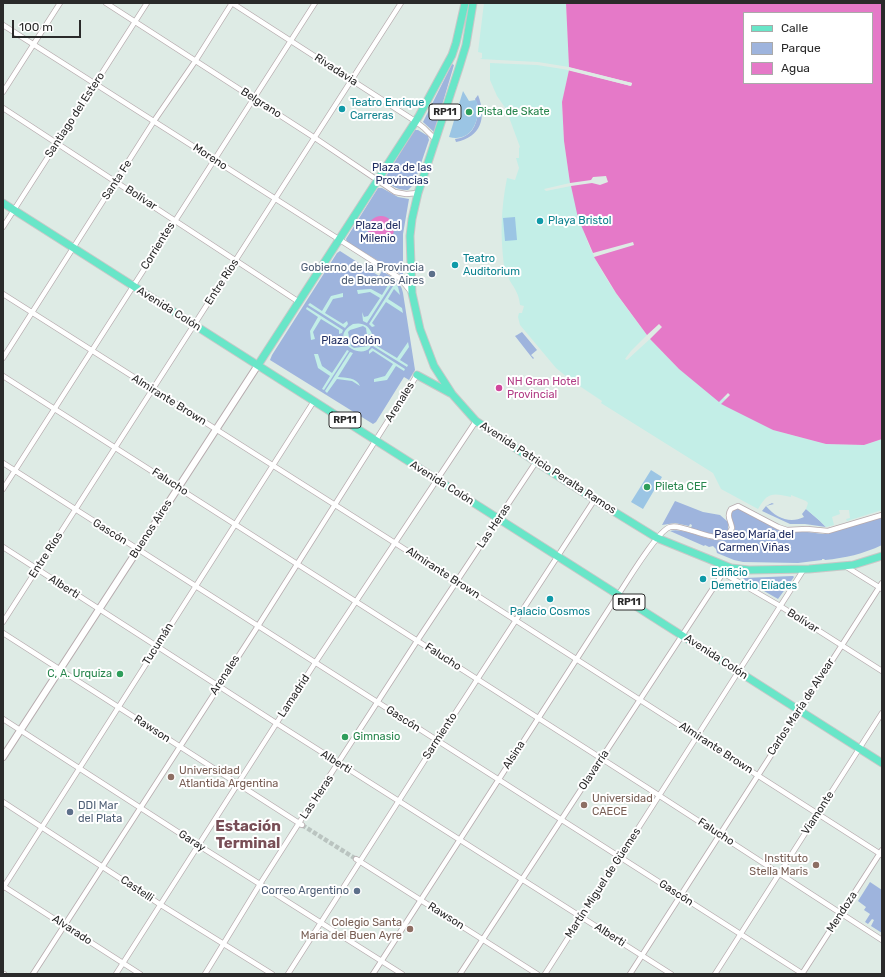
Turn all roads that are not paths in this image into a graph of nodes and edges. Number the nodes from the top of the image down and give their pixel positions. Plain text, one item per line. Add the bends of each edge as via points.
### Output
1 (60, 3) edge
2 (106, 3) edge
3 (147, 3) edge
4 (232, 3) edge
5 (315, 3) edge
6 (401, 3) edge
7 (465, 3) edge
8 (473, 3) edge
9 (135, 22) junction
10 (3, 25) edge
11 (290, 40) junction
12 (34, 45) junction
13 (196, 60) junction
14 (352, 80) junction
15 (95, 84) junction
16 (3, 92) edge
17 (253, 98) junction
18 (3, 108) edge
19 (154, 121) junction
20 (415, 121) junction
21 (315, 138) junction
22 (436, 140) junction
23 (57, 143) junction
24 (214, 160) junction
25 (378, 180) junction
26 (116, 182) junction
27 (418, 193) junction
28 (275, 199) junction
29 (3, 203) edge
30 (14, 210) junction
31 (175, 220) junction
32 (3, 227) edge
33 (340, 240) junction
34 (74, 248) junction
35 (236, 260) junction
36 (133, 286) junction
37 (3, 294) edge
38 (412, 294) junction
39 (299, 302) junction
40 (32, 312) junction
41 (194, 325) junction
42 (91, 350) junction
43 (3, 358) edge
44 (258, 365) junction
45 (416, 375) joint
46 (3, 376) edge
47 (153, 390) junction
48 (452, 394) junction
49 (314, 401) junction
50 (54, 408) junction
51 (476, 421) junction
52 (216, 430) junction
53 (376, 440) junction
54 (115, 448) junction
55 (536, 462) junction
56 (3, 463) edge
57 (273, 466) junction
58 (15, 471) junction
59 (437, 479) junction
60 (178, 488) junction
61 (3, 489) edge
62 (595, 499) junction
63 (335, 505) junction
64 (75, 510) junction
65 (882, 515) edge
66 (499, 519) junction
67 (235, 524) junction
68 (658, 538) junction
69 (396, 543) junction
70 (3, 548) edge
71 (138, 550) junction
72 (558, 556) junction
73 (881, 556) edge
74 (297, 564) junction
75 (845, 566) junction
76 (37, 569) junction
77 (804, 569) junction
78 (725, 570) junction
79 (457, 582) junction
80 (882, 583) edge
81 (195, 586) junction
82 (880, 588) edge
83 (618, 595) junction
84 (356, 602) junction
85 (780, 606) junction
86 (99, 610) junction
87 (516, 620) junction
88 (3, 622) edge
89 (258, 626) junction
90 (3, 633) edge
91 (682, 635) junction
92 (418, 641) junction
93 (841, 645) junction
94 (156, 646) junction
95 (576, 659) junction
96 (315, 663) junction
97 (60, 670) junction
98 (738, 671) junction
99 (882, 671) edge
100 (477, 679) junction
101 (218, 686) junction
102 (640, 699) junction
103 (378, 703) junction
104 (119, 707) junction
105 (799, 710) junction
106 (882, 713) edge
107 (538, 718) junction
108 (3, 719) edge
109 (276, 723) junction
110 (20, 730) junction
111 (697, 736) junction
112 (437, 741) junction
113 (179, 746) junction
114 (860, 748) junction
115 (3, 757) edge
116 (601, 758) junction
117 (882, 762) edge
118 (339, 763) junction
119 (80, 768) junction
120 (757, 775) junction
121 (498, 780) junction
122 (237, 784) junction
123 (659, 795) junction
124 (398, 801) junction
125 (3, 802) edge
126 (141, 807) junction
127 (818, 814) junction
128 (561, 820) junction
129 (300, 824) junction
130 (42, 827) junction
131 (719, 834) junction
132 (460, 840) junction
133 (198, 845) junction
134 (881, 853) edge
135 (619, 857) junction
136 (358, 860) junction
137 (103, 866) junction
138 (780, 873) junction
139 (522, 879) junction
140 (260, 884) junction
141 (3, 887) edge
142 (680, 896) junction
143 (421, 900) junction
144 (161, 904) junction
145 (841, 914) junction
146 (581, 917) junction
147 (322, 923) junction
148 (64, 925) junction
149 (740, 934) junction
150 (483, 940) junction
151 (882, 940) edge
152 (224, 944) junction
153 (642, 955) junction
154 (382, 961) junction
155 (123, 964) junction
156 (33, 974) edge
157 (116, 974) edge
158 (140, 974) edge
159 (205, 974) edge
160 (272, 974) edge
161 (288, 974) edge
162 (373, 974) edge
163 (402, 974) edge
164 (460, 974) edge
165 (537, 974) edge
166 (545, 974) edge
167 (630, 974) edge
168 (671, 974) edge
169 (715, 974) edge
170 (803, 974) edge

1 - 12 street
2 - 9 street, Belgrano
3 - 9 street, Santiago del Estero
4 - 11 street, Rivadavia
4 - 13 street, Santa Fe
5 - 11 street, Corrientes
6 - 14 street, Entre Ríos
7 - 20 main road, RP11 via 452,55
8 - 22 main road, Avenida Patricio Peralta Ramos / RP11 via 464,50
9 - 13 street, Belgrano
9 - 15 street, Santiago del Estero
10 - 12 street, Moreno
11 - 14 street, Rivadavia
11 - 17 street, Corrientes
12 - 15 street, Moreno
12 - 16 street
13 - 17 street, Belgrano
13 - 19 street, Santa Fe
14 - 20 street, Rivadavia
14 - 21 street, Entre Ríos
15 - 19 street, Moreno
15 - 23 street, Santiago del Estero
17 - 21 street, Belgrano
17 - 24 street, Corrientes
18 - 23 street, Bolívar
19 - 24 street, Moreno
19 - 26 street, Santa Fe
20 - 22 street, Rivadavia
20 - 25 main road, RP11
21 - 25 street, Belgrano
21 - 28 street, Entre Ríos
22 - 27 main road, Avenida Patricio Peralta Ramos / RP11
23 - 26 street, Bolívar
23 - 30 street, Santiago del Estero
24 - 28 street, Moreno
24 - 31 street, Corrientes
25 - 27 street, Belgrano via 400,193
25 - 33 main road, RP11
26 - 31 street, Bolívar
26 - 34 street, Santa Fe
27 - 38 main road, Avenida Patricio Peralta Ramos / RP11 via 410,236
28 - 33 street, Moreno
28 - 35 street, Entre Ríos
29 - 30 main road, Avenida Colón
30 - 32 street, Santiago del Estero
30 - 34 main road, Avenida Colón
31 - 35 street, Bolívar
31 - 36 street, Corrientes
33 - 38 street, Moreno via 398,277
33 - 39 main road, RP11
34 - 36 main road, Avenida Colón
34 - 40 street, Santa Fe
35 - 39 street, Bolívar
35 - 41 street, Entre Ríos
36 - 41 main road, Avenida Colón
36 - 42 street, Corrientes
37 - 40 street, Almirante Brown
38 - 48 main road, Avenida Patricio Peralta Ramos / RP11 via 430,357
39 - 44 main road, Buenos Aires / RP11
40 - 42 street, Almirante Brown
40 - 43 street, Santa Fe
41 - 44 main road, Avenida Colón
41 - 47 street, Entre Ríos
42 - 47 street, Almirante Brown
42 - 50 street, Corrientes
44 - 49 main road, Avenida Colón / RP11
44 - 52 street, Buenos Aires
45 - 48 main road, RP11
45 - 53 street, Arenales
46 - 50 street, Falucho
47 - 52 street, Almirante Brown
47 - 54 street, Entre Ríos
48 - 51 main road, Avenida Patricio Peralta Ramos / RP11
49 - 53 main road, Avenida Colón / RP11
49 - 57 street, Tucumán
50 - 54 street, Falucho
50 - 58 street, Corrientes
51 - 55 main road, Avenida Patricio Peralta Ramos / RP11
51 - 59 street, Lamadrid
52 - 57 street, Almirante Brown
52 - 60 street, Buenos Aires
53 - 59 main road, Avenida Colón / RP11
53 - 63 street, Arenales
54 - 60 street, Falucho
54 - 64 street, Entre Ríos
55 - 62 main road, Avenida Patricio Peralta Ramos / RP11
55 - 66 street, Las Heras
56 - 58 street, Gascón
57 - 63 street, Almirante Brown
57 - 67 street, Tucumán
58 - 61 street, Corrientes
58 - 64 street, Gascón
59 - 66 main road, Avenida Colón / RP11
59 - 69 street, Lamadrid
60 - 67 street, Falucho
60 - 71 street, Buenos Aires
62 - 68 main road, Avenida Patricio Peralta Ramos / RP11
62 - 72 street, Sarmiento
63 - 69 street, Almirante Brown
63 - 74 street, Arenales
64 - 71 street, Gascón
64 - 76 street, Entre Ríos
65 - 68 street via 828,532 787,530 738,506 729,512 732,528 724,537 712,537 675,527 665,530
66 - 72 main road, Avenida Colón / RP11
66 - 79 street, Las Heras
67 - 74 street, Falucho
67 - 81 street, Tucumán
68 - 78 main road, Avenida Patricio Peralta Ramos / RP11
68 - 83 street, Alsina
69 - 79 street, Almirante Brown
69 - 84 street, Lamadrid
70 - 76 street, Alberti
71 - 81 street, Gascón
71 - 86 street, Buenos Aires
72 - 83 main road, Avenida Colón / RP11
72 - 87 street, Sarmiento
73 - 75 main road, Avenida Patricio Peralta Ramos / RP11
74 - 84 street, Falucho
74 - 89 street, Arenales
75 - 77 main road, Avenida Patricio Peralta Ramos / RP11
75 - 82 street
76 - 86 street, Alberti
76 - 88 street, Entre Ríos
77 - 78 main road, Avenida Patricio Peralta Ramos / RP11
77 - 85 street, Martín Miguel de Güemes
78 - 85 street, Bolívar
78 - 91 street, Olavarría
79 - 87 street, Almirante Brown
79 - 92 street, Las Heras
80 - 82 street, Carlos María de Alvear
81 - 89 street, Gascón
81 - 94 street, Tucumán
82 - 93 street, Carlos María de Alvear
83 - 91 main road, Avenida Colón / RP11
83 - 95 street, Alsina
84 - 92 street, Falucho
84 - 96 street, Lamadrid
85 - 93 street, Bolívar
85 - 98 street, Martín Miguel de Güemes
86 - 94 street, Alberti
86 - 97 street, Buenos Aires
87 - 95 street, Almirante Brown
87 - 100 street, Sarmiento
89 - 96 street, Gascón
89 - 101 street, Arenales
90 - 97 street, Rawson
91 - 98 main road, Avenida Colón / RP11
91 - 102 street, Olavarría
92 - 100 street, Falucho
92 - 103 street, Las Heras
93 - 99 street, Bolívar
93 - 105 street, Carlos María de Alvear
94 - 101 street, Alberti
94 - 104 street, Tucumán
95 - 102 street, Almirante Brown
95 - 107 street, Alsina
96 - 103 street, Gascón
96 - 109 street, Lamadrid
97 - 104 street, Rawson
97 - 110 street, Buenos Aires
98 - 105 main road, Avenida Colón / RP11
98 - 111 street, Martín Miguel de Güemes
100 - 107 street, Falucho
100 - 112 street, Sarmiento
101 - 109 street, Alberti
101 - 113 street, Arenales
102 - 111 street, Almirante Brown
102 - 116 street, Olavarría
103 - 112 street, Gascón
103 - 118 street, Las Heras
104 - 113 street, Rawson
104 - 119 street, Tucumán
105 - 114 main road, Avenida Colón / RP11
105 - 120 street, Carlos María de Alvear
106 - 114 street, Viamonte
107 - 116 street, Falucho
107 - 121 street, Alsina
108 - 110 street, Garay
109 - 118 street, Alberti
109 - 122 street, Lamadrid
110 - 115 street, Buenos Aires
110 - 119 street, Garay
111 - 120 street, Almirante Brown
111 - 123 street, Martín Miguel de Güemes
112 - 121 street, Gascón
112 - 124 street, Sarmiento
113 - 122 street, Rawson
113 - 126 street, Arenales
114 - 117 main road, Avenida Colón / RP11
114 - 127 street, Viamonte
116 - 123 street, Falucho
116 - 128 street, Olavarría
118 - 124 street, Alberti
118 - 129 street, Las Heras
119 - 126 street, Garay
119 - 130 street, Tucumán
120 - 127 street, Almirante Brown
120 - 131 street, Carlos María de Alvear
121 - 128 street, Gascón
121 - 132 street, Alsina
122 - 129 street, Rawson
122 - 133 street, Lamadrid
123 - 131 street, Falucho
123 - 135 street, Martín Miguel de Güemes
124 - 132 street, Alberti
124 - 136 street, Sarmiento
125 - 130 street, Castelli
126 - 133 street, Garay
126 - 137 street, Arenales
127 - 134 street, Almirante Brown
127 - 138 street, Viamonte
128 - 135 street, Gascón
128 - 139 street, Olavarría
129 - 140 street, Las Heras
130 - 137 street, Castelli
130 - 141 street, Tucumán
131 - 138 street, Falucho
131 - 142 street, Carlos María de Alvear
132 - 139 street, Alberti
132 - 143 street, Alsina
133 - 140 street, Garay
133 - 144 street, Lamadrid
134 - 145 street, Mendoza
135 - 142 street, Gascón
135 - 146 street, Martín Miguel de Güemes
136 - 143 street, Rawson
136 - 147 street, Sarmiento
137 - 144 street, Castelli
137 - 148 street, Arenales
138 - 145 street, Falucho
138 - 149 street, Viamonte
139 - 146 street, Alberti
139 - 150 street, Olavarría
140 - 147 street, Garay
140 - 152 street, Las Heras
141 - 148 street, Alvarado
142 - 149 street, Gascón
142 - 153 street, Carlos María de Alvear
143 - 150 street, Rawson
143 - 154 street, Alsina
144 - 152 street, Castelli
144 - 155 street, Lamadrid
145 - 151 street, Falucho
145 - 170 street, Mendoza
146 - 153 street, Alberti
146 - 166 street, Martín Miguel de Güemes
147 - 154 street, Garay
147 - 161 street, Sarmiento
148 - 155 street, Alvarado
148 - 156 street, Arenales
149 - 169 street, Viamonte
149 - 170 street, Gascón
150 - 164 street, Olavarría
150 - 165 street, Rawson
152 - 159 street, Las Heras
152 - 160 street, Castelli
153 - 167 street, Carlos María de Alvear
153 - 168 street, Alberti
154 - 162 street, Alsina
154 - 163 street, Garay
155 - 157 street, Lamadrid
155 - 158 street, Alvarado

